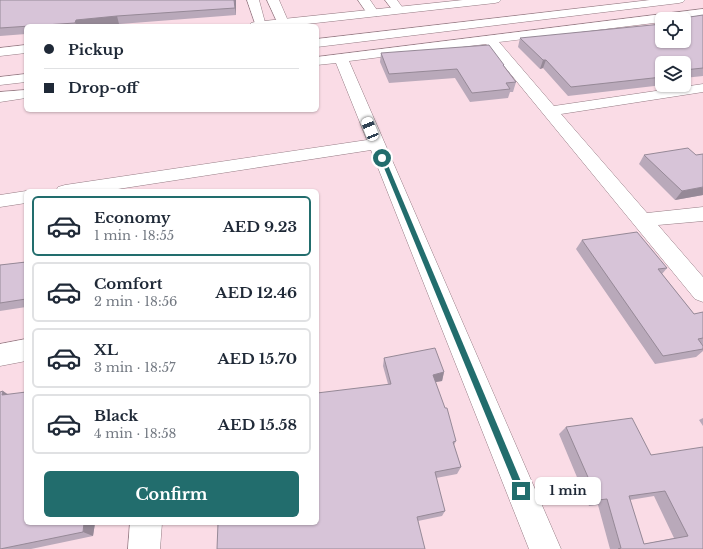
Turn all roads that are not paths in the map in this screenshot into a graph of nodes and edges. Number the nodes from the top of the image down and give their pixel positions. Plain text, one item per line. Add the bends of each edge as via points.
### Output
1 (253, 0) edge
2 (274, 0) edge
3 (364, 0) edge
4 (391, 0) edge
5 (495, 0) edge
6 (679, 0) edge
7 (399, 11) junction
8 (373, 13) junction
9 (703, 13) edge
10 (283, 23) junction
11 (258, 24) edge
12 (275, 24) edge
13 (490, 40) junction
14 (319, 43) edge
15 (24, 50) edge
16 (0, 52) edge
17 (341, 58) junction
18 (319, 60) edge
19 (24, 78) edge
20 (0, 81) edge
21 (703, 88) edge
22 (24, 94) edge
23 (0, 97) edge
24 (551, 111) junction
25 (376, 144) junction
26 (171, 183) edge
27 (92, 189) edge
28 (24, 197) edge
29 (0, 201) edge
30 (703, 214) edge
31 (642, 220) junction
32 (703, 293) edge
33 (24, 350) edge
34 (0, 355) edge
35 (146, 525) edge
36 (144, 549) edge
37 (545, 549) edge

1 - 11 street
2 - 10 street
3 - 8 street
4 - 7 street
5 - 7 street
6 - 14 street
7 - 8 street
8 - 10 street
9 - 13 street
10 - 12 street
13 - 17 street
13 - 24 street
15 - 16 street
17 - 18 street
17 - 25 street
19 - 20 street
21 - 24 street
22 - 23 street
24 - 31 street
25 - 26 street
25 - 37 street
26 - 27 street
28 - 29 street
30 - 31 street
31 - 32 street
33 - 34 street
35 - 36 street

